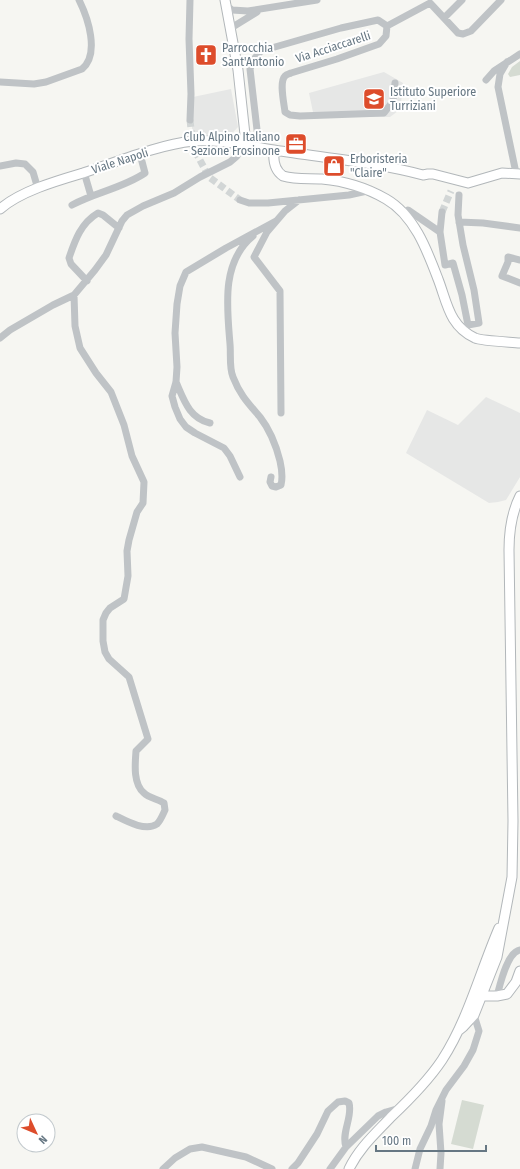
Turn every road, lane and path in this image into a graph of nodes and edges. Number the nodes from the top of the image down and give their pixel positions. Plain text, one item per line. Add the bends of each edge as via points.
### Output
1 (79, 0) edge
2 (190, 0) edge
3 (317, 0) edge
4 (462, 0) edge
5 (501, 0) edge
6 (429, 1) edge
7 (226, 3) edge
8 (263, 9) junction
9 (444, 18) junction
10 (386, 26) junction
11 (231, 28) junction
12 (520, 54) edge
13 (507, 62) junction
14 (486, 80) dead end
15 (0, 82) edge
16 (395, 83) dead end
17 (190, 120) tunnel mouth
18 (246, 144) junction
19 (259, 147) junction
20 (274, 150) junction
21 (140, 154) junction
22 (0, 166) edge
23 (84, 172) junction
24 (518, 174) edge
25 (38, 189) junction
26 (368, 191) junction
27 (459, 195) dead end
28 (91, 196) junction
29 (240, 200) tunnel mouth
30 (299, 200) junction
31 (72, 205) dead end
32 (0, 209) edge
33 (442, 212) tunnel mouth
34 (404, 214) junction
35 (276, 221) junction
36 (459, 222) junction
37 (119, 228) junction
38 (263, 228) junction
39 (520, 228) edge
40 (440, 232) junction
41 (520, 260) edge
42 (87, 281) junction
43 (520, 283) edge
44 (74, 295) junction
45 (0, 338) edge
46 (520, 343) edge
47 (176, 382) junction
48 (281, 413) dead end
49 (210, 423) dead end
50 (240, 477) dead end
51 (271, 477) dead end
52 (520, 496) edge
53 (518, 503) edge
54 (116, 816) dead end
55 (505, 914) junction
56 (520, 950) edge
57 (520, 971) edge
58 (482, 996) junction
59 (497, 996) junction
60 (474, 1015) junction
61 (458, 1031) junction
62 (442, 1100) junction
63 (400, 1108) junction
64 (346, 1147) junction
65 (163, 1169) edge
66 (272, 1169) edge
67 (292, 1169) edge
68 (330, 1169) edge
69 (349, 1169) edge
70 (415, 1169) edge
71 (440, 1169) edge

1 - 15 street via 91,40 91,55 86,66 46,82
2 - 17 street
3 - 8 street
4 - 9 street
5 - 9 street via 467,33 458,33
6 - 9 street
6 - 10 street
7 - 8 street via 232,10 238,11
7 - 11 main road
8 - 11 street
10 - 16 street, Via Acciaccarelli via 386,36 379,44 285,76 282,81 285,112 290,116 384,113 393,101
10 - 19 street, Via Acciaccarelli via 378,20 341,28 261,52 254,59 250,69
11 - 18 main road
12 - 13 street
13 - 14 street
13 - 24 street via 498,87
18 - 19 main road, Viale Napoli
18 - 21 main road, Viale Napoli via 183,142
18 - 37 street via 230,162 174,193 134,210 127,215
19 - 20 main road, Viale Napoli
20 - 24 main road, Viale Napoli via 367,163 423,175 433,174 468,183 502,172
20 - 26 main road via 276,170 283,176 336,181
21 - 23 main road, Viale Napoli
21 - 28 street via 145,174 132,182
22 - 25 street via 25,164 32,172
23 - 25 main road, Viale Napoli
23 - 28 street
25 - 32 main road, Viale Napoli
26 - 30 street
26 - 34 main road via 386,199
27 - 36 street
28 - 31 street
29 - 30 street via 259,204
30 - 35 street
33 - 40 street
34 - 40 street via 408,210
34 - 46 main road via 412,223 425,248 451,317 460,328 476,338
35 - 38 street
35 - 48 street via 254,257 280,291
36 - 39 street
36 - 40 street via 479,323 468,325 453,264 446,265
37 - 42 street via 106,255
37 - 42 street via 98,213 82,227 69,258 71,264
38 - 47 street via 186,272 176,304
38 - 51 street via 250,238 231,270 227,305 232,376 243,398 272,436 278,450 283,478 281,485 276,488 272,486
41 - 43 street via 508,257 502,276
42 - 44 street
44 - 45 street
44 - 54 street via 75,326 80,348 111,392 124,425 132,456 144,482 143,503 137,512 127,551 128,576 124,599 106,613 103,620 103,640 109,659 129,677 148,739 136,751 136,778 143,792 164,803 165,810 157,824 150,826 142,826
47 - 49 street via 189,410 196,417
47 - 50 street via 172,396 180,419 195,433 224,448
52 - 53 main road
53 - 55 main road via 509,527 513,821 512,877
55 - 58 main road via 497,957
55 - 61 main road
56 - 59 street via 510,957
57 - 59 main road via 507,994
58 - 59 main road
58 - 60 main road
60 - 61 main road
60 - 62 street via 479,1031 475,1044
61 - 63 main road via 442,1060
62 - 70 street via 420,1149
62 - 71 street via 439,1124
63 - 64 street via 378,1116
63 - 69 main road via 369,1139
64 - 67 street via 345,1129 351,1108 349,1103 338,1102 328,1111 317,1134
64 - 68 street
65 - 66 street via 190,1148 202,1147 246,1157

